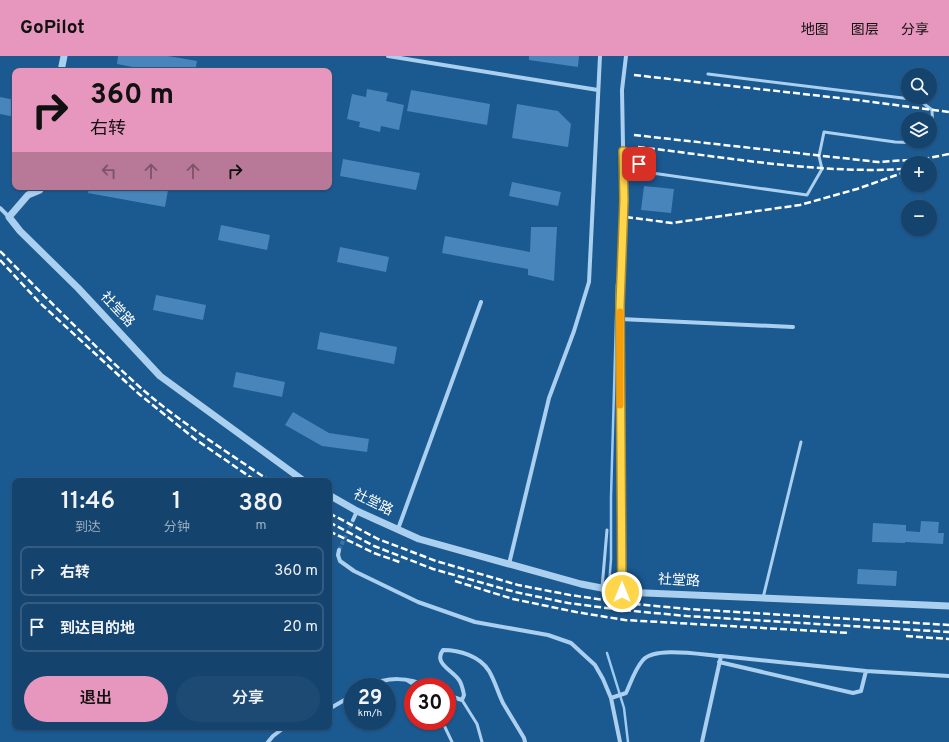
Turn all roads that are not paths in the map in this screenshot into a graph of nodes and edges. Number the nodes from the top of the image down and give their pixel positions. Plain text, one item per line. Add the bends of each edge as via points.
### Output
1 (64, 56) edge
2 (388, 56) edge
3 (600, 56) edge
4 (626, 56) edge
5 (62, 68) edge
6 (708, 74) dead end
7 (598, 90) junction
8 (932, 112) edge
9 (901, 142) edge
10 (623, 151) junction
11 (38, 190) edge
12 (0, 208) edge
13 (9, 217) junction
14 (481, 302) dead end
15 (620, 318) junction
16 (793, 327) dead end
17 (801, 442) dead end
18 (300, 478) edge
19 (332, 497) edge
20 (357, 511) junction
21 (353, 520) tunnel mouth
22 (398, 530) junction
23 (607, 530) dead end
24 (339, 550) dead end
25 (509, 564) junction
26 (602, 588) junction
27 (622, 592) junction
28 (763, 598) junction
29 (949, 606) edge
30 (720, 656) junction
31 (719, 662) junction
32 (866, 671) junction
33 (949, 676) edge
34 (613, 697) junction
35 (456, 698) edge
36 (344, 700) edge
37 (462, 700) junction
38 (332, 707) edge
39 (281, 730) edge
40 (446, 730) edge
41 (268, 742) edge
42 (452, 742) edge
43 (482, 742) edge
44 (525, 742) edge
45 (620, 742) edge
46 (702, 742) edge

1 - 5 street
2 - 7 street
3 - 7 street
4 - 10 street via 622,90
6 - 8 lane via 919,100
7 - 25 street via 590,282 549,398
9 - 10 lane via 824,132 819,156 822,169 807,195 645,172 633,156
10 - 15 street
11 - 13 street via 28,195
12 - 13 street
13 - 18 street, 社堂路 via 160,376
14 - 22 street
15 - 16 street
15 - 27 street
17 - 28 lane
19 - 20 street, 社堂路
20 - 21 street
20 - 22 street, 社堂路
22 - 25 street, 社堂路 via 419,539
23 - 26 lane
24 - 34 street via 340,561 354,571 418,602 475,622 548,635 571,643 594,665
25 - 26 street, 社堂路
26 - 27 street, 社堂路
27 - 28 street, 社堂路
28 - 29 street, 社堂路
30 - 31 street
30 - 32 street
30 - 34 street via 667,652 649,655 643,660 626,693
31 - 32 street via 853,693 861,691
31 - 46 street
32 - 33 street
34 - 45 street
35 - 37 street
36 - 38 street
37 - 43 lane via 477,724
37 - 44 street via 464,695 460,681 439,659 439,654 443,650 466,654 479,660 489,671
39 - 41 street
40 - 42 lane

